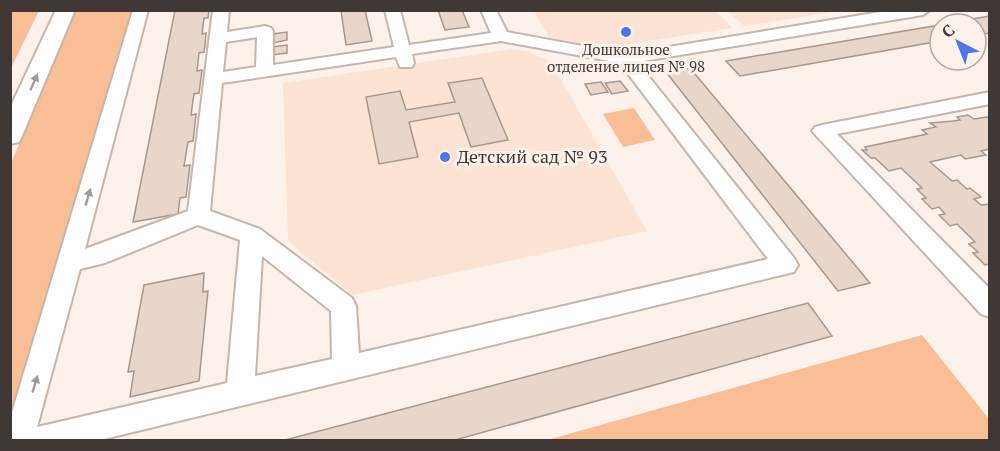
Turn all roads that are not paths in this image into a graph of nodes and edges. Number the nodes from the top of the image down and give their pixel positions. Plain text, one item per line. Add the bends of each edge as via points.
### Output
1 (50, 10) edge
2 (66, 10) edge
3 (141, 10) edge
4 (221, 10) edge
5 (392, 10) edge
6 (488, 10) edge
7 (923, 10) edge
8 (501, 36) junction
9 (218, 38) junction
10 (405, 58) junction
11 (626, 59) junction
12 (264, 71) junction
13 (213, 79) junction
14 (10, 92) edge
15 (990, 98) edge
16 (10, 136) edge
17 (198, 216) junction
18 (252, 235) junction
19 (70, 261) junction
20 (990, 306) edge
21 (346, 368) junction
22 (240, 392) junction
23 (19, 441) edge
24 (41, 441) edge

1 - 14 main road
16 -> 2 main road
19 -> 3 street
4 - 9 street
5 - 10 street
6 - 8 street
7 - 11 street
8 - 10 street
8 - 11 street
9 - 12 street via 265,31
9 - 13 street
10 - 12 street
11 - 21 street via 786,266
12 - 13 street
13 - 17 street
15 - 20 street via 822,131
17 - 18 street
17 - 19 street via 97,256
18 - 21 street via 343,306
18 - 22 street
23 -> 19 street
21 - 22 street
22 - 24 street

